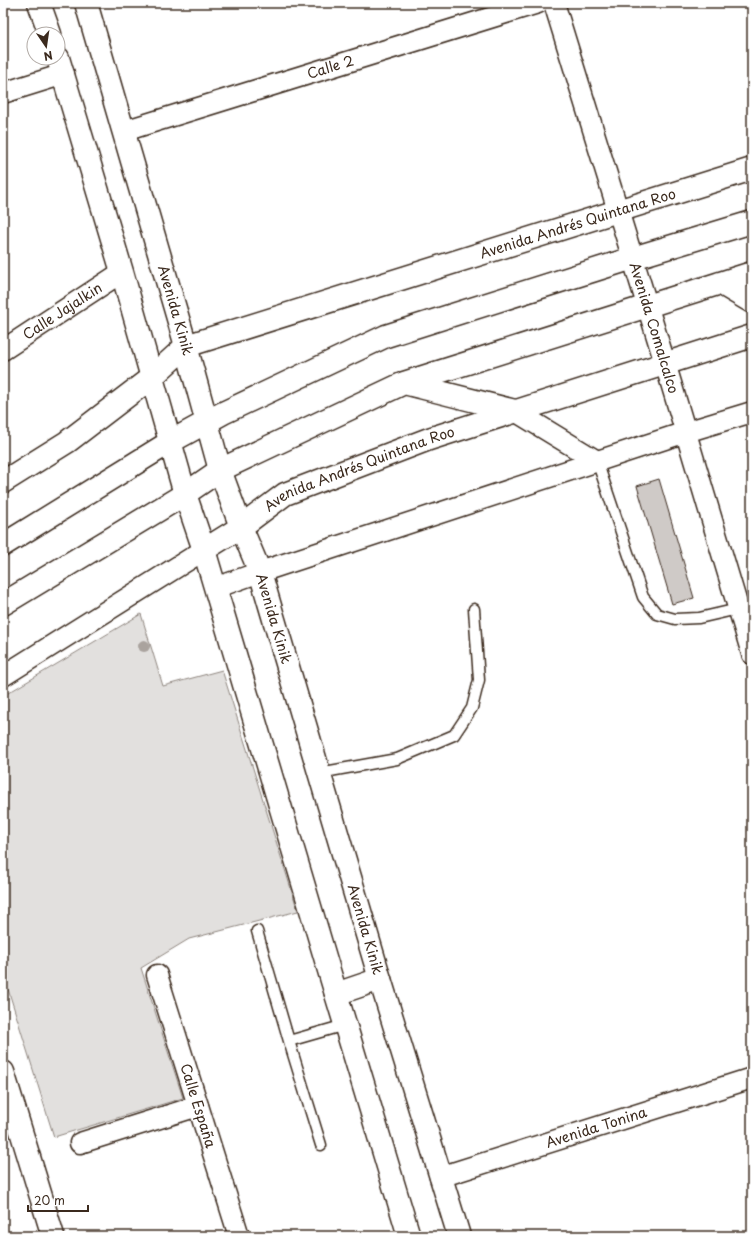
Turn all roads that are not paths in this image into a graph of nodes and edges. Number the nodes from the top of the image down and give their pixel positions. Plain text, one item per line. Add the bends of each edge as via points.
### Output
1 (39, 3) edge
2 (86, 3) edge
3 (538, 3) edge
4 (554, 3) edge
5 (47, 26) edge
6 (61, 66) edge
7 (3, 93) edge
8 (124, 131) junction
9 (752, 169) edge
10 (619, 210) junction
11 (752, 222) edge
12 (633, 258) junction
13 (122, 272) junction
14 (752, 273) edge
15 (720, 283) junction
16 (752, 302) edge
17 (648, 306) junction
18 (752, 336) edge
19 (186, 346) junction
20 (3, 350) edge
21 (665, 363) junction
22 (152, 377) junction
23 (404, 383) junction
24 (516, 411) junction
25 (752, 412) edge
26 (207, 422) junction
27 (686, 432) junction
28 (170, 442) junction
29 (597, 461) junction
30 (220, 470) junction
31 (3, 482) edge
32 (185, 494) junction
33 (241, 527) junction
34 (6, 541) edge
35 (204, 550) junction
36 (260, 572) junction
37 (215, 588) junction
38 (3, 604) edge
39 (474, 609) dead end
40 (738, 609) junction
41 (752, 654) edge
42 (3, 676) edge
43 (319, 773) junction
44 (257, 931) dead end
45 (157, 975) dead end
46 (380, 979) junction
47 (336, 994) junction
48 (345, 1025) junction
49 (289, 1041) junction
50 (3, 1072) edge
51 (752, 1078) edge
52 (198, 1106) junction
53 (80, 1143) dead end
54 (321, 1145) dead end
55 (440, 1177) junction
56 (53, 1236) edge
57 (239, 1236) edge
58 (409, 1236) edge
59 (459, 1236) edge

1 - 5 main road
2 - 8 main road, Avenida Kinik
3 - 8 street, Calle 2
4 - 10 street, Avenida Comalcalco
6 - 7 street
6 - 13 main road
8 - 19 main road, Avenida Kinik
9 - 10 main road, Avenida Andrés Quintana Roo
10 - 12 street, Avenida Comalcalco
10 - 19 main road, Avenida Andrés Quintana Roo
11 - 12 main road
12 - 17 street, Avenida Comalcalco
12 - 26 main road via 386,336
13 - 20 street, Calle Jajalkin
13 - 22 main road
14 - 15 main road
15 - 16 main road
15 - 17 main road
17 - 21 street, Avenida Comalcalco
17 - 23 main road
18 - 21 main road, Avenida Andrés Quintana Roo
19 - 22 main road, Avenida Andrés Quintana Roo
19 - 26 main road, Avenida Kinik
21 - 24 main road, Avenida Andrés Quintana Roo
21 - 27 street, Avenida Comalcalco
22 - 28 main road
22 - 31 main road, Avenida Andrés Quintana Roo via 67,442
23 - 24 main road
23 - 30 main road
24 - 29 street
24 - 33 main road, Avenida Andrés Quintana Roo via 429,439 285,494
25 - 27 street
26 - 28 main road
26 - 30 main road, Avenida Kinik
27 - 29 street
27 - 40 street, Avenida Comalcalco
28 - 32 main road
28 - 34 main road
29 - 36 street
29 - 40 lane via 643,597 657,614 675,619 699,618
30 - 32 main road
30 - 33 main road, Avenida Kinik
32 - 35 main road
32 - 38 main road
33 - 35 main road, Avenida Andrés Quintana Roo
33 - 36 main road, Avenida Kinik
35 - 37 main road
35 - 42 street, Avenida Andrés Quintana Roo
36 - 37 street
36 - 43 main road, Avenida Kinik
37 - 47 main road
39 - 43 lane via 479,680 472,708 454,735 397,758
40 - 41 street, Avenida Comalcalco
43 - 46 main road, Avenida Kinik
44 - 49 lane
45 - 52 street, Calle España
46 - 47 main road
46 - 55 main road, Avenida Kinik
47 - 48 main road
48 - 49 lane
48 - 58 main road
49 - 54 lane
50 - 56 main road
51 - 55 street, Avenida Tonina
52 - 53 street
52 - 57 street, Calle España
55 - 59 main road, Avenida Kinik

